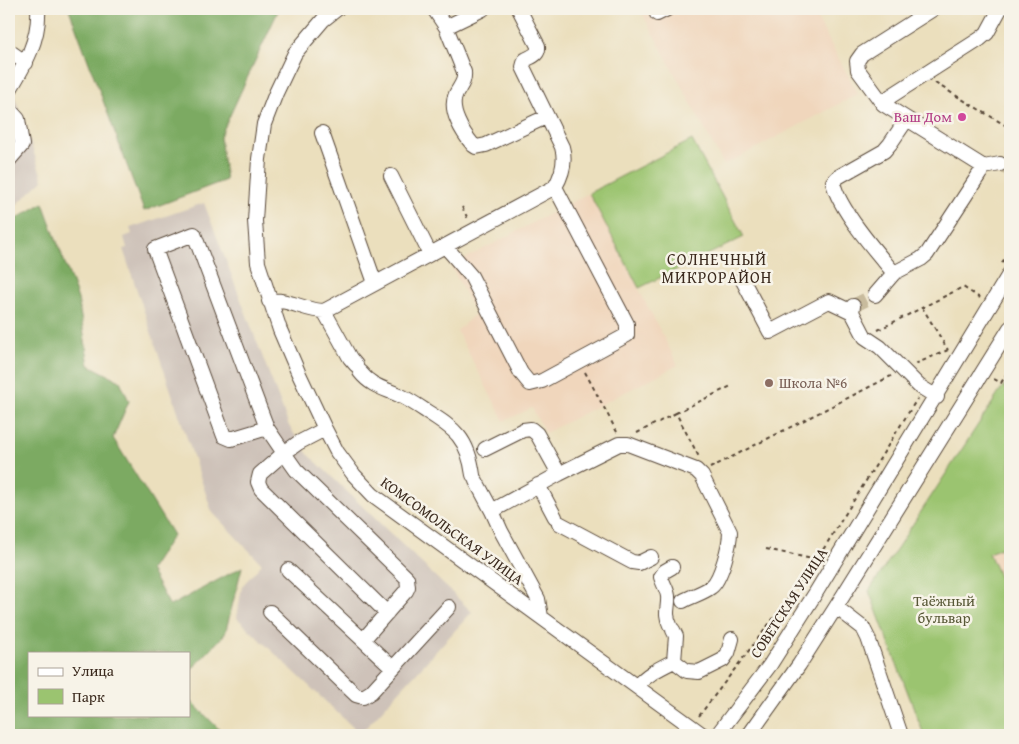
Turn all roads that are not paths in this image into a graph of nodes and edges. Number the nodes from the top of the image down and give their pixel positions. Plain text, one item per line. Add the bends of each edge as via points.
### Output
1 (38, 9) edge
2 (337, 9) edge
3 (434, 9) edge
4 (483, 9) edge
5 (519, 9) edge
6 (934, 9) edge
7 (1000, 9) edge
8 (446, 27) junction
9 (9, 51) edge
10 (26, 62) junction
11 (9, 91) edge
12 (883, 104) junction
13 (9, 109) edge
14 (546, 116) junction
15 (907, 119) junction
16 (322, 132) dead end
17 (9, 160) edge
18 (1000, 164) tunnel mouth
19 (984, 167) junction
20 (391, 176) dead end
21 (554, 187) junction
22 (445, 246) junction
23 (430, 254) junction
24 (1005, 270) edge
25 (894, 274) junction
26 (742, 279) dead end
27 (375, 283) junction
28 (875, 294) tunnel mouth
29 (269, 301) junction
30 (324, 311) junction
31 (1008, 338) edge
32 (936, 397) junction
33 (267, 428) junction
34 (324, 429) junction
35 (485, 449) dead end
36 (284, 453) junction
37 (559, 474) junction
38 (538, 485) junction
39 (882, 485) junction
40 (903, 498) junction
41 (492, 511) junction
42 (651, 557) dead end
43 (672, 567) dead end
44 (288, 570) dead end
45 (683, 601) dead end
46 (449, 607) dead end
47 (836, 607) junction
48 (270, 612) dead end
49 (387, 613) junction
50 (541, 616) junction
51 (732, 639) dead end
52 (362, 640) junction
53 (674, 661) junction
54 (393, 668) junction
55 (637, 686) junction
56 (703, 735) edge
57 (717, 735) edge
58 (749, 735) edge
59 (901, 735) edge

1 - 10 street via 36,34
2 - 29 street, КОМСОМОЛЬСКАЯ УЛИЦА via 323,20 295,53 264,124 255,221 258,263
3 - 8 street
4 - 8 street
5 - 14 street via 538,46 536,54 525,60 523,66
6 - 12 street via 856,61 858,70
7 - 12 street via 980,39
8 - 14 street via 464,72 462,85 455,95 454,109 473,145 486,146
9 - 10 street
10 - 11 street
12 - 15 street
13 - 17 street via 18,119 22,145
14 - 21 street via 564,156
15 - 19 street
15 - 25 street via 884,151 833,182 834,190 858,229
16 - 27 street
18 - 19 street
19 - 25 street via 927,254
20 - 23 street
21 - 22 street
21 - 22 street via 627,324 627,335 579,361 530,384 521,374 471,276
22 - 23 street
23 - 27 street
24 - 32 street, СОВЕТСКАЯ УЛИЦА
25 - 28 street
26 - 32 street via 770,332 829,301 852,309 865,337
27 - 30 street
29 - 30 street
29 - 34 street, КОМСОМОЛЬСКАЯ УЛИЦА
30 - 41 street via 367,381 401,396 457,432 471,457 475,478
31 - 40 street
32 - 39 street, СОВЕТСКАЯ УЛИЦА
33 - 33 street via 194,234 155,249 224,436 231,439
33 - 36 street
34 - 36 street
34 - 50 street, КОМСОМОЛЬСКАЯ УЛИЦА via 354,475 373,495
35 - 37 street via 531,429
36 - 49 street via 296,470 407,578 406,591
36 - 49 street via 260,474 258,482 261,489
37 - 38 street
37 - 45 street via 609,447 628,444 696,470 702,476 730,532 730,540 713,586
38 - 41 street
38 - 42 street via 557,520 632,562 640,563
39 - 40 street
39 - 57 street, СОВЕТСКАЯ УЛИЦА via 770,665
40 - 47 street
41 - 50 street via 538,599
43 - 53 street via 661,576 668,593 666,613 676,636
44 - 52 street
46 - 54 street
47 - 58 street
47 - 59 street via 862,628 868,638
48 - 54 street via 356,695 363,697 371,692
49 - 52 street
50 - 55 street, КОМСОМОЛЬСКАЯ УЛИЦА
51 - 53 street via 723,660 699,672 687,671
52 - 54 street
53 - 55 street via 642,679
55 - 56 street, КОМСОМОЛЬСКАЯ УЛИЦА

